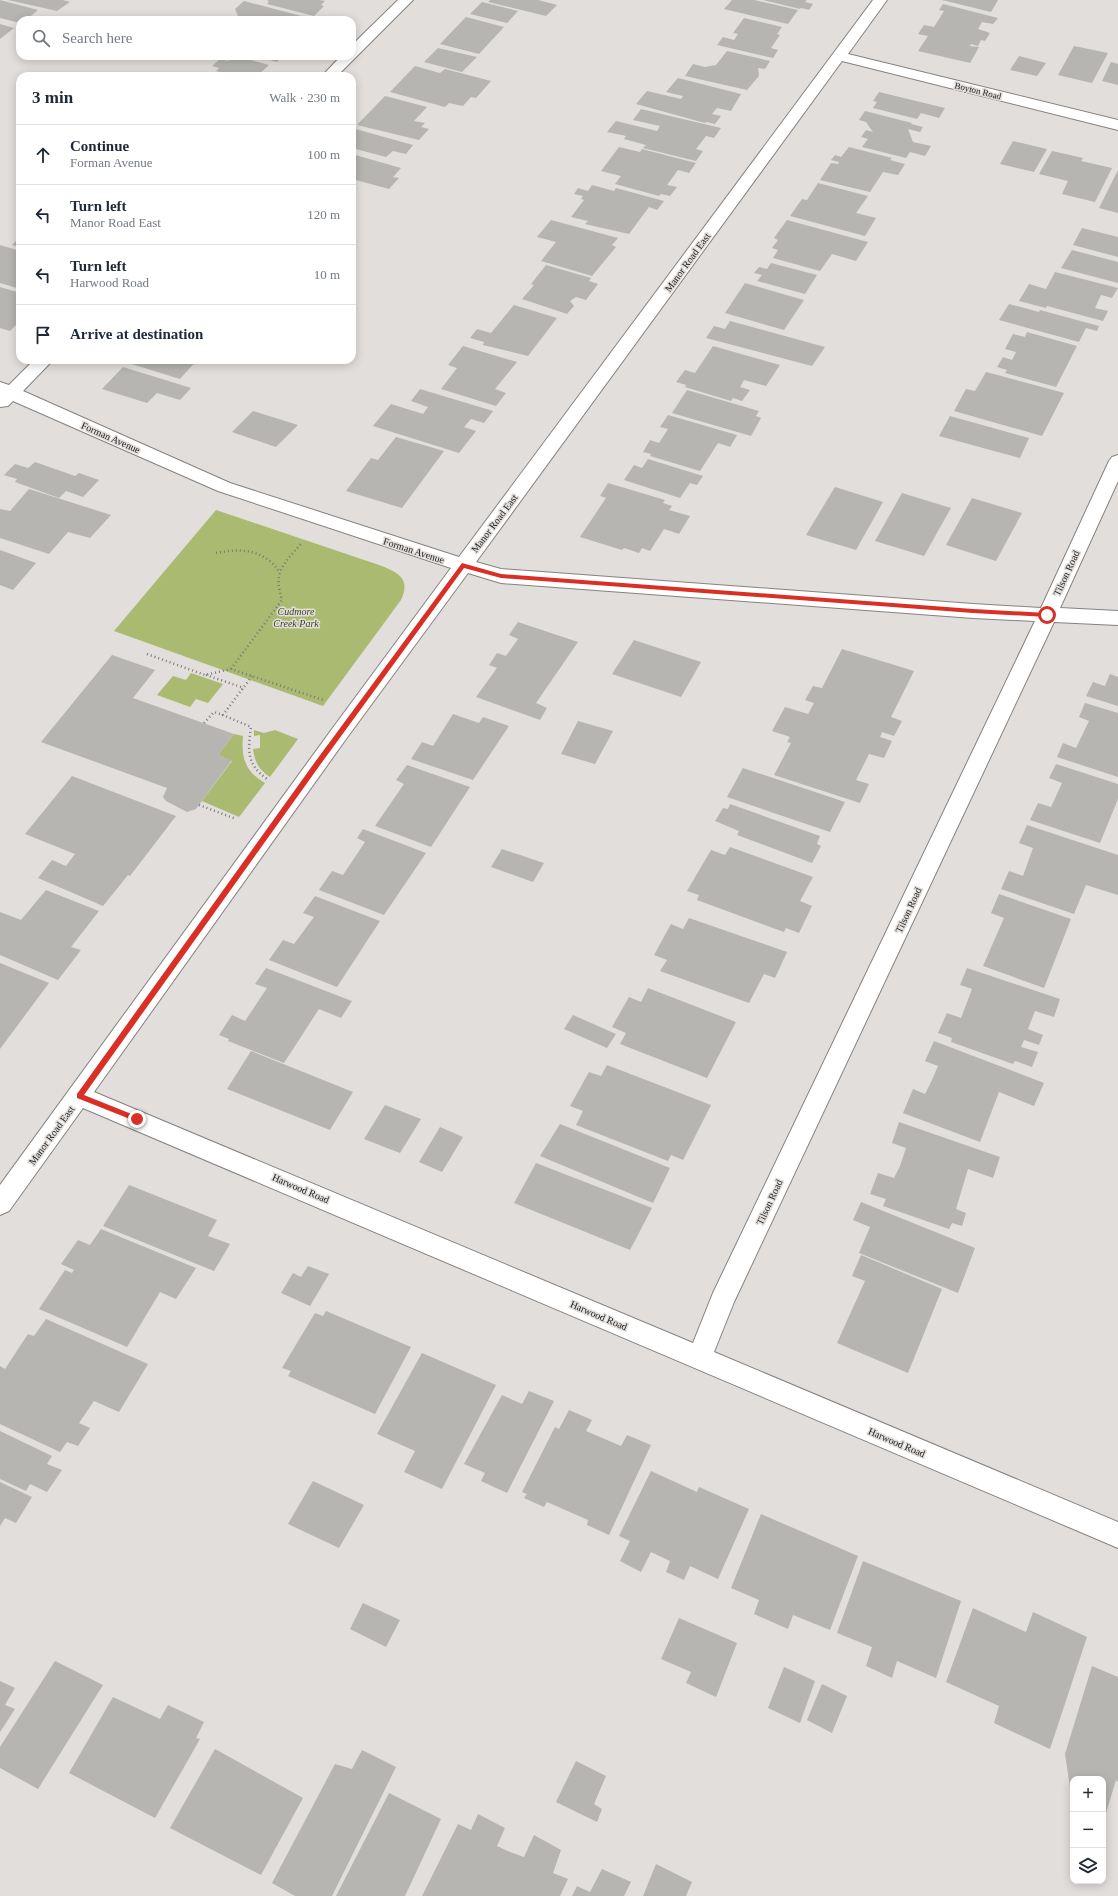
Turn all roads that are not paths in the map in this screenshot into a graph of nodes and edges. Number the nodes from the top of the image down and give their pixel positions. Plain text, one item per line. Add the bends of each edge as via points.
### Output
1 (406, 0) edge
2 (880, 0) edge
3 (356, 49) edge
4 (839, 56) junction
5 (345, 60) edge
6 (333, 72) edge
7 (1118, 125) edge
8 (39, 364) edge
9 (4, 395) edge
10 (1118, 461) edge
11 (462, 565) junction
12 (1047, 615) junction
13 (1118, 618) edge
14 (79, 1096) junction
15 (0, 1204) edge
16 (699, 1358) junction
17 (1118, 1535) edge

1 - 3 street
2 - 4 street, Manor Road East
4 - 7 street, Boyton Road
4 - 11 street, Manor Road East
5 - 6 street
8 - 9 street
9 - 11 street, Forman Avenue via 224,487
10 - 12 street, Tilson Road
11 - 12 street, Forman Avenue via 501,576
11 - 14 street, Manor Road East
12 - 13 street, Forman Avenue
12 - 16 street, Tilson Road via 722,1301
14 - 15 street, Manor Road East
14 - 16 street, Harwood Road
16 - 17 street, Harwood Road

